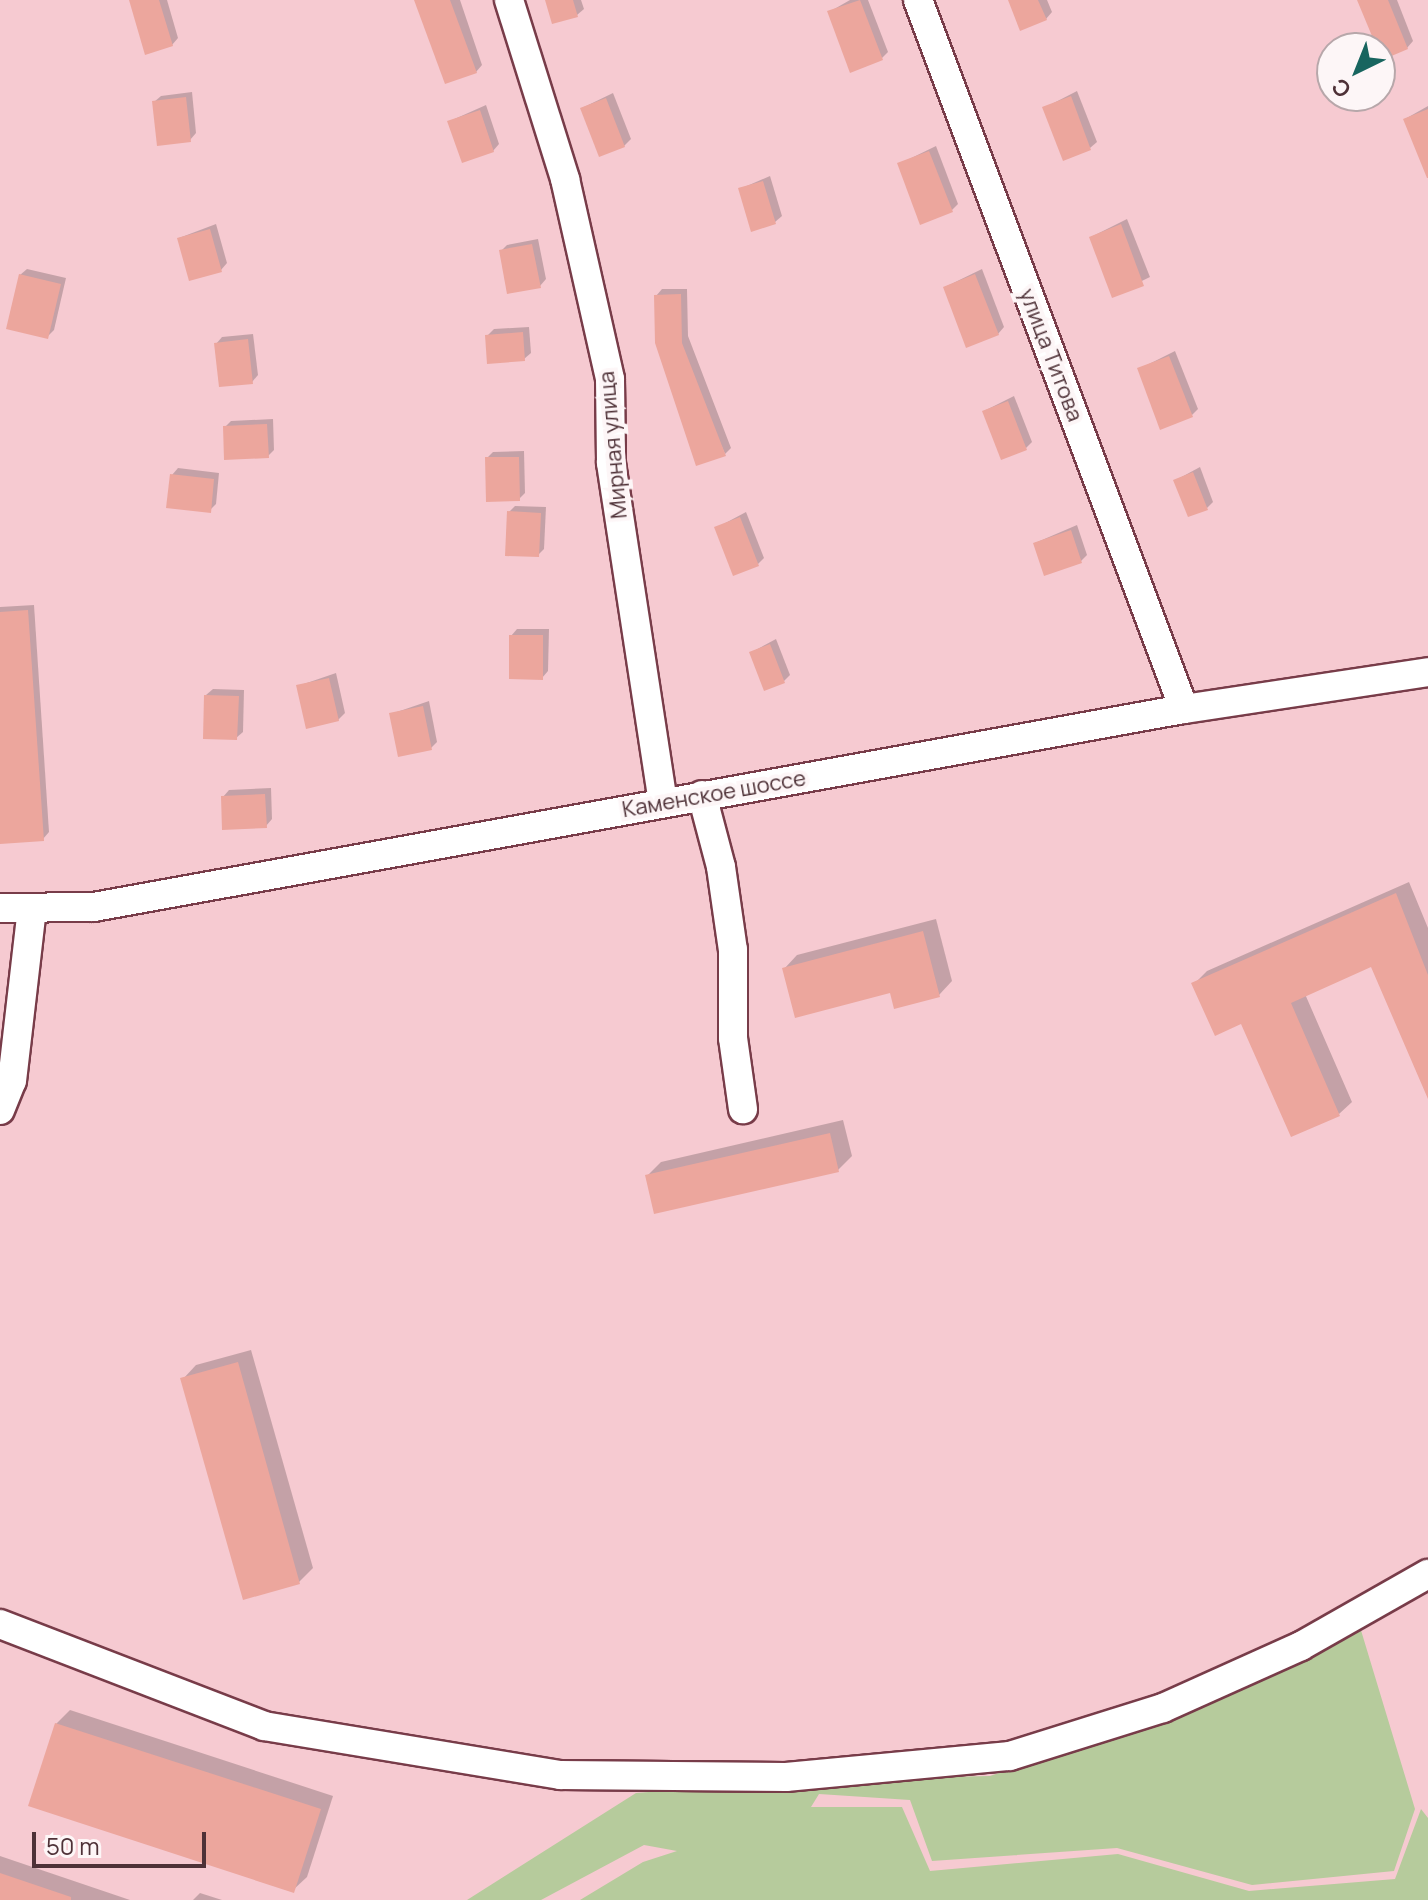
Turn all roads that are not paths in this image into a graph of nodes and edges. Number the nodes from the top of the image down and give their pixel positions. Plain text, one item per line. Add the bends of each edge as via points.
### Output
1 (509, 0) edge
2 (918, 0) edge
3 (1428, 672) edge
4 (1184, 709) junction
5 (702, 795) junction
6 (663, 803) junction
7 (0, 908) edge
8 (32, 908) junction
9 (743, 1109) dead end
10 (0, 1110) edge
11 (1428, 1574) edge
12 (0, 1624) edge

1 - 6 street, Мирная улица via 565,179 610,379 611,463
2 - 4 street, улица Титова
3 - 4 street, Каменское шоссе
4 - 5 street, Каменское шоссе
5 - 6 street, Каменское шоссе
5 - 9 street via 721,867 733,950 733,1038
6 - 8 street, Каменское шоссе via 94,907
7 - 8 street, Каменское шоссе
8 - 10 street via 12,1081
11 - 12 street via 1301,1646 1163,1708 1010,1756 786,1777 560,1775 264,1726

